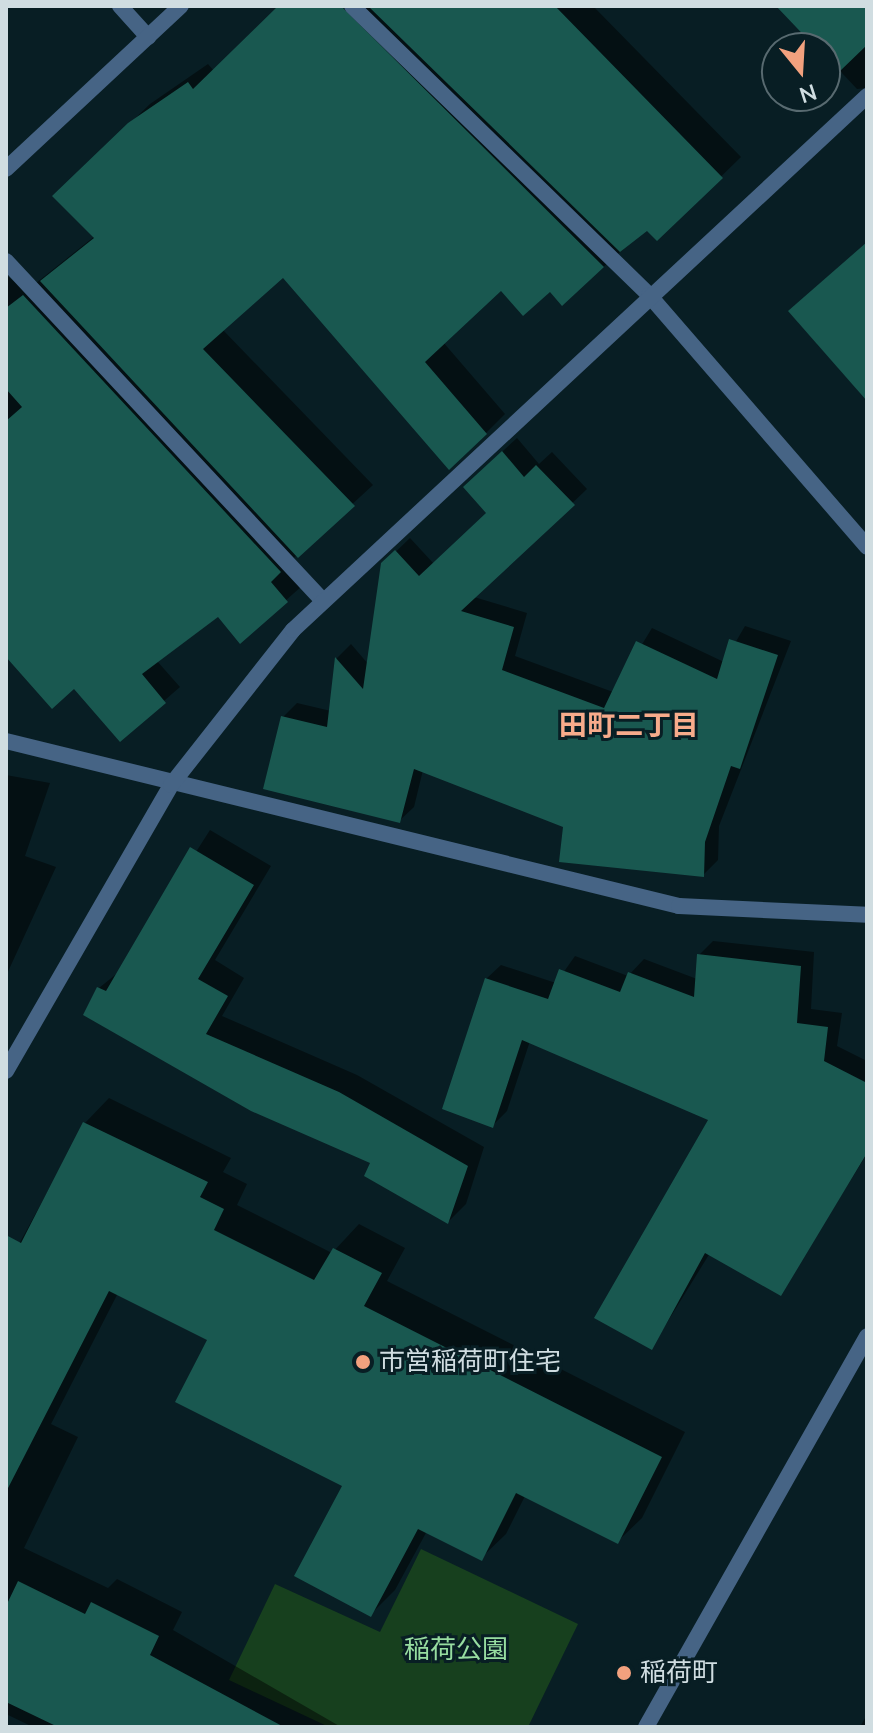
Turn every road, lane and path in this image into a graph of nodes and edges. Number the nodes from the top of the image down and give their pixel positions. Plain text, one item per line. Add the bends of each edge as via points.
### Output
1 (120, 6) edge
2 (181, 6) edge
3 (352, 6) edge
4 (148, 37) junction
5 (867, 96) edge
6 (6, 169) edge
7 (6, 261) edge
8 (649, 295) junction
9 (867, 547) edge
10 (323, 601) junction
11 (6, 741) edge
12 (171, 785) junction
13 (867, 915) edge
14 (6, 1071) edge
15 (865, 1343) edge
16 (646, 1727) edge

1 - 4 street
2 - 4 street
3 - 8 street
4 - 6 street
5 - 8 street
7 - 10 street
8 - 9 street
8 - 10 street
10 - 12 street
11 - 12 street
12 - 13 street via 679,906
12 - 14 street
15 - 16 street

